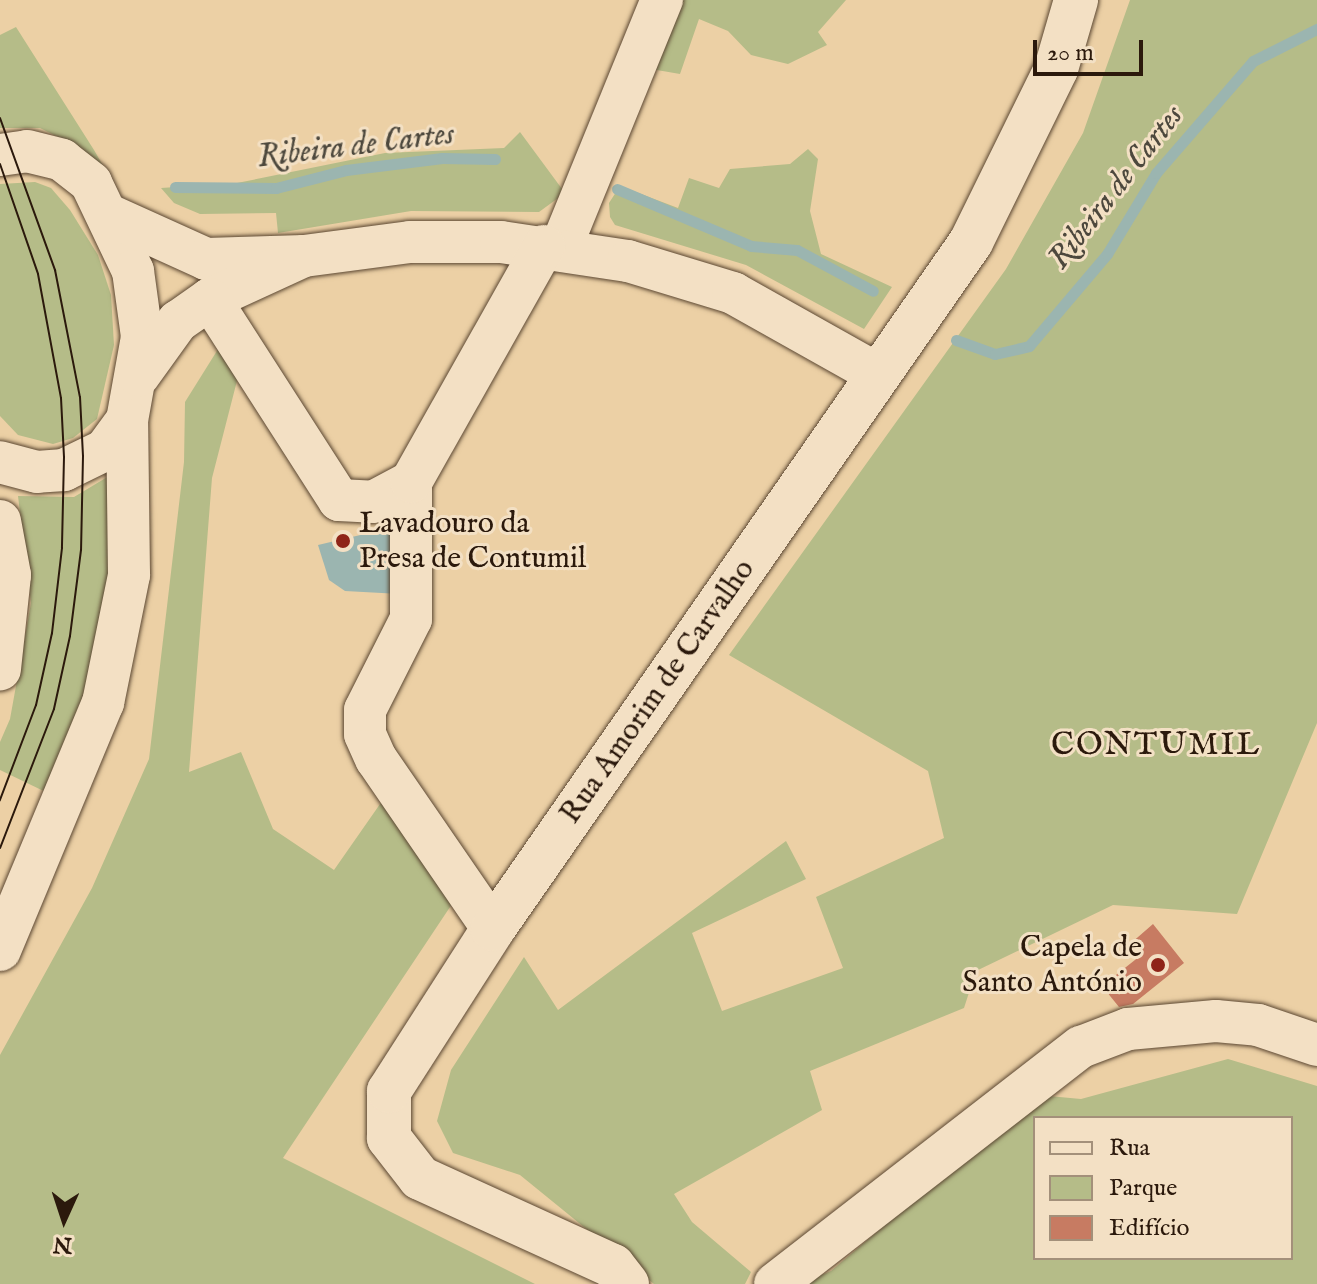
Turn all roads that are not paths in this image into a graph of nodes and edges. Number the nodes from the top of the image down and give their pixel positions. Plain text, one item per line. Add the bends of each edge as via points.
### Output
1 (662, 0) edge
2 (1076, 0) edge
3 (0, 155) edge
4 (109, 215) junction
5 (553, 246) junction
6 (304, 256) junction
7 (210, 299) junction
8 (139, 375) junction
9 (879, 375) junction
10 (127, 420) junction
11 (0, 462) edge
12 (411, 482) junction
13 (0, 521) edge
14 (0, 669) edge
15 (493, 929) junction
16 (0, 950) edge
17 (1317, 1045) edge
18 (627, 1284) edge
19 (775, 1284) edge

1 - 5 street
2 - 9 street, Rua Amorim de Carvalho via 1056,69 1004,184 939,293
3 - 4 street via 27,151 62,160 91,183
4 - 6 street via 206,259
4 - 8 street via 133,271
5 - 6 street via 410,242
5 - 9 street via 733,293
5 - 12 street
6 - 7 street
7 - 8 street via 178,321
7 - 12 street via 339,500 373,502
8 - 10 street
9 - 15 street, Rua Amorim de Carvalho
10 - 11 street via 105,450 64,470 37,472
10 - 16 street via 129,575 103,703
12 - 15 street via 411,619 365,710 365,734 405,809
13 - 14 street via 10,575
15 - 18 street, Rua Amorim de Carvalho via 389,1091 389,1138 420,1178 613,1266
17 - 19 street via 1258,1025 1216,1021 1128,1029 1081,1047 829,1248

